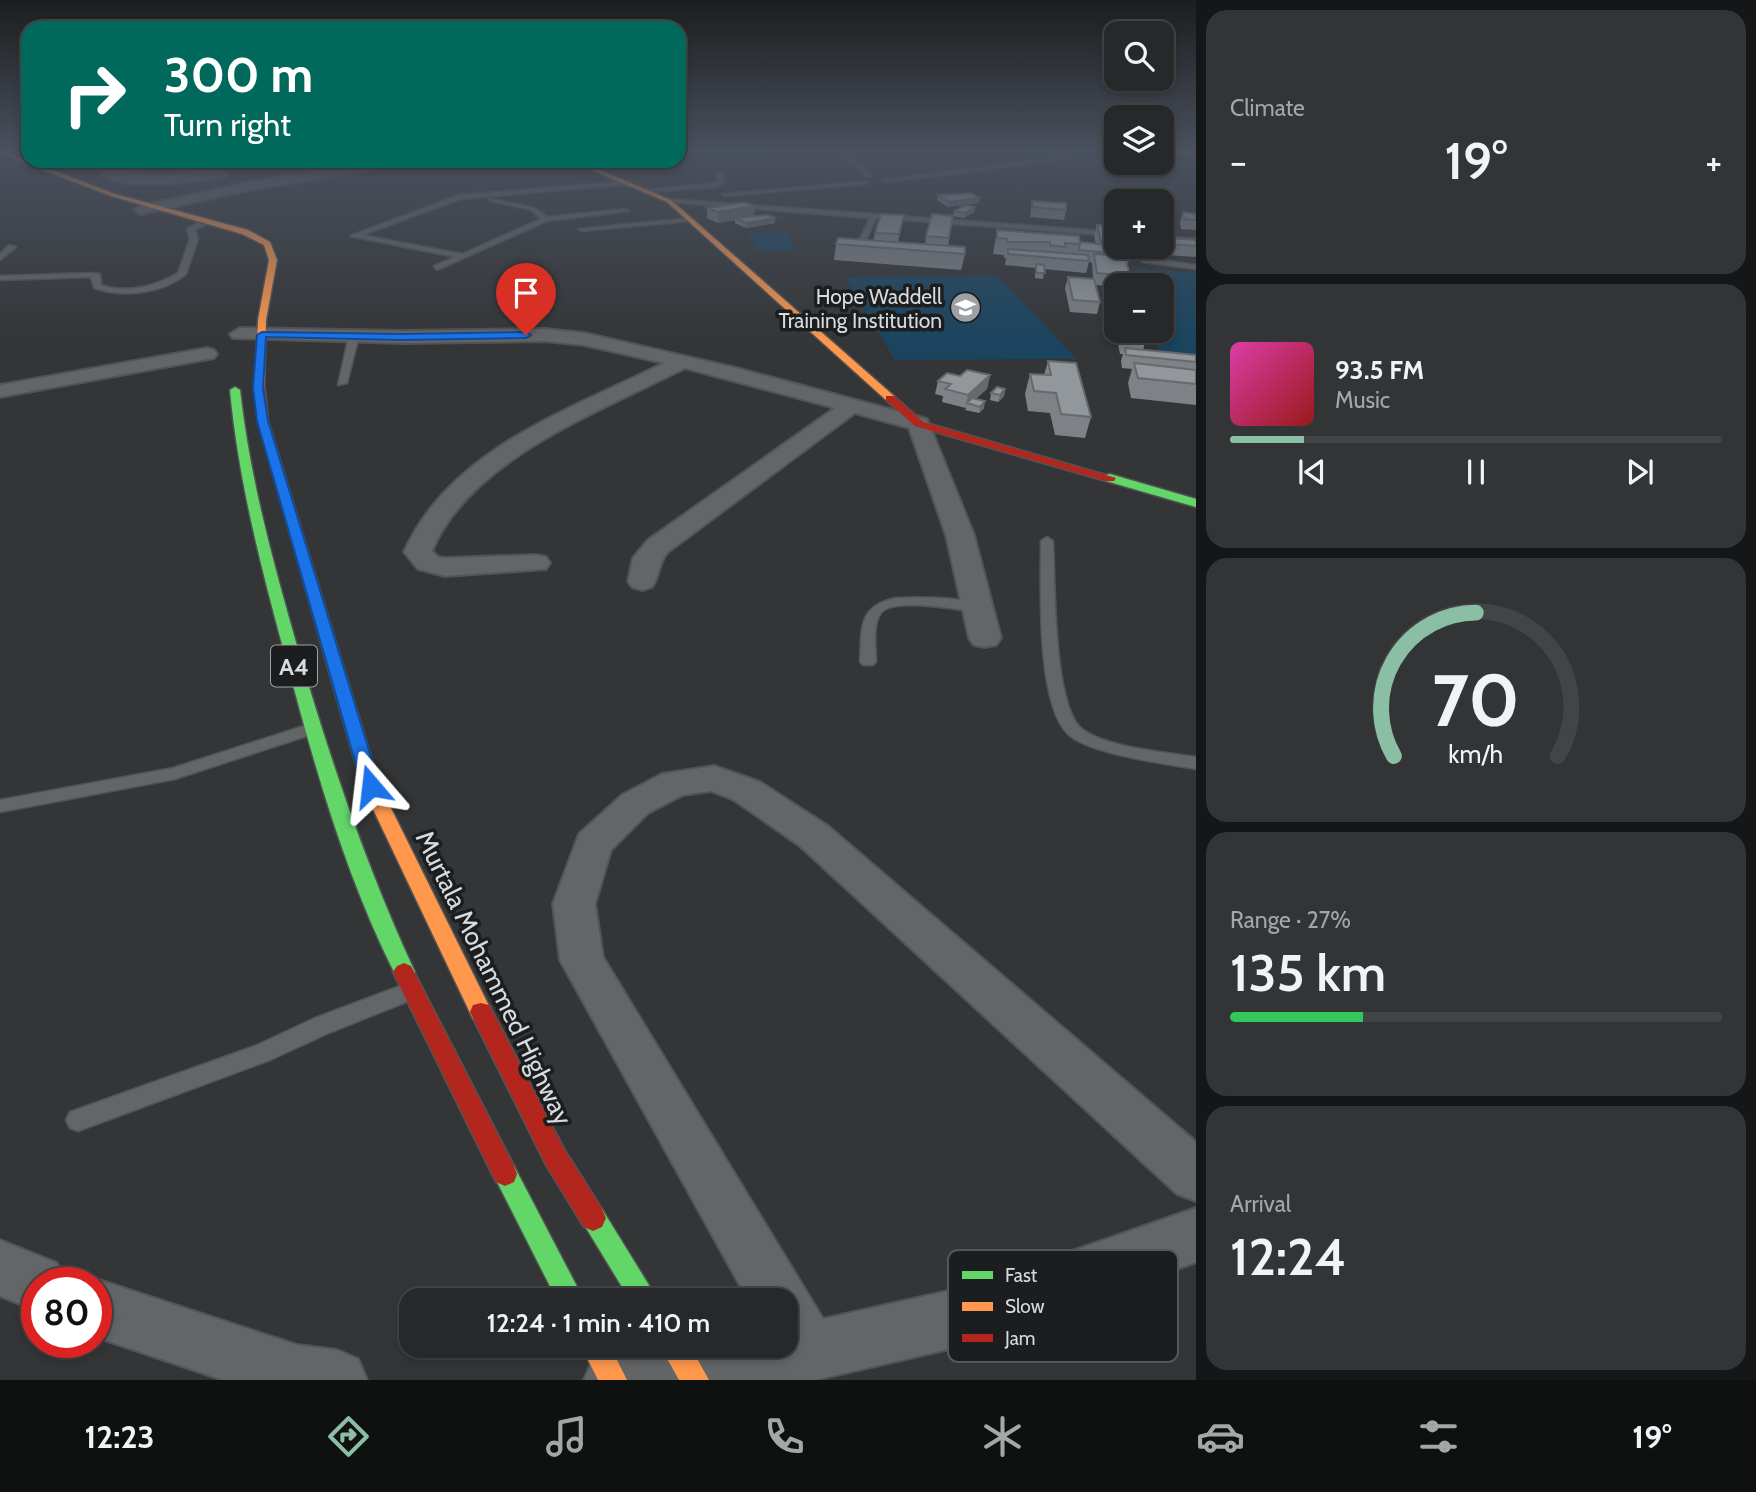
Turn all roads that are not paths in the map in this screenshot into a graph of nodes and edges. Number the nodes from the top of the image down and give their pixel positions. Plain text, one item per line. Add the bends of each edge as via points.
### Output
1 (167, 214) edge
2 (175, 214) edge
3 (411, 214) edge
4 (540, 214) edge
5 (592, 214) edge
6 (657, 214) edge
7 (685, 214) edge
8 (853, 214) edge
9 (874, 216) junction
10 (546, 219) junction
11 (201, 225) junction
12 (991, 226) junction
13 (582, 229) dead end
14 (1080, 232) junction
15 (1104, 233) edge
16 (1002, 238) edge
17 (1174, 239) edge
18 (1074, 241) edge
19 (1196, 241) edge
20 (12, 247) dead end
21 (859, 248) edge
22 (253, 255) dead end
23 (461, 256) junction
24 (0, 258) edge
25 (1144, 259) edge
26 (1196, 267) edge
27 (437, 268) dead end
28 (0, 278) edge
29 (10, 278) junction
30 (0, 288) edge
31 (245, 313) dead end
32 (262, 335) junction
33 (354, 336) junction
34 (239, 341) joint
35 (207, 355) dead end
36 (684, 361) junction
37 (234, 379) dead end
38 (342, 383) dead end
39 (0, 390) edge
40 (850, 407) junction
41 (919, 424) junction
42 (1196, 503) edge
43 (1047, 541) dead end
44 (536, 563) dead end
45 (642, 581) dead end
46 (978, 608) junction
47 (985, 638) dead end
48 (868, 662) dead end
49 (313, 728) junction
50 (1196, 763) edge
51 (0, 806) edge
52 (413, 989) junction
53 (78, 1119) dead end
54 (1196, 1176) edge
55 (1196, 1235) edge
56 (1154, 1250) edge
57 (0, 1268) edge
58 (21, 1277) edge
59 (565, 1288) edge
60 (637, 1288) edge
61 (772, 1288) edge
62 (112, 1313) edge
63 (948, 1317) edge
64 (798, 1331) edge
65 (602, 1358) edge
66 (714, 1358) edge
67 (687, 1367) edge
68 (337, 1380) edge
69 (614, 1380) edge

1 - 11 main road, Murtala Mohammed Highway / A4
2 - 32 main road, Murtala Mohammed Highway / A4 via 234,228 267,244 273,260
3 - 23 lane via 354,236
4 - 10 lane
5 - 10 lane
6 - 13 lane
7 - 41 main road
8 - 9 lane
9 - 12 lane
9 - 21 lane
10 - 23 lane
11 - 22 main road, Murtala Mohammed Highway / A4 via 239,238
11 - 29 lane via 191,229 194,239 182,274 161,286 107,289 97,286 96,276 91,275
12 - 14 lane
12 - 16 lane
14 - 15 lane
14 - 18 lane
17 - 19 lane
20 - 24 lane
23 - 27 lane
25 - 26 lane
28 - 29 lane
29 - 30 lane
31 - 34 main road
32 - 33 street
32 - 34 street
32 - 60 main road, Murtala Mohammed Highway / A4 via 258,388 263,421 371,786 555,1157
33 - 36 street via 545,335
33 - 38 lane
35 - 39 street
36 - 40 street
36 - 44 street via 524,440 500,457 434,517 418,552 428,563 445,567
37 - 49 main road, A4 via 237,419 263,554
40 - 41 street
40 - 45 street via 658,546 647,558
41 - 42 main road
41 - 46 street via 960,535
43 - 50 lane via 1054,676 1072,730 1119,748
46 - 47 street
46 - 48 lane via 884,604 875,610 871,622
49 - 51 lane via 175,773
49 - 52 main road, A4 via 375,909
52 - 53 lane via 262,1052
52 - 59 main road, A4 via 464,1099
54 - 61 street via 814,836 747,791 714,778 675,783 635,804 593,844 574,904 582,960
55 - 56 street
57 - 58 street
62 - 68 street via 297,1375
63 - 64 street
65 - 69 main road
66 - 67 street
67 - 69 street

